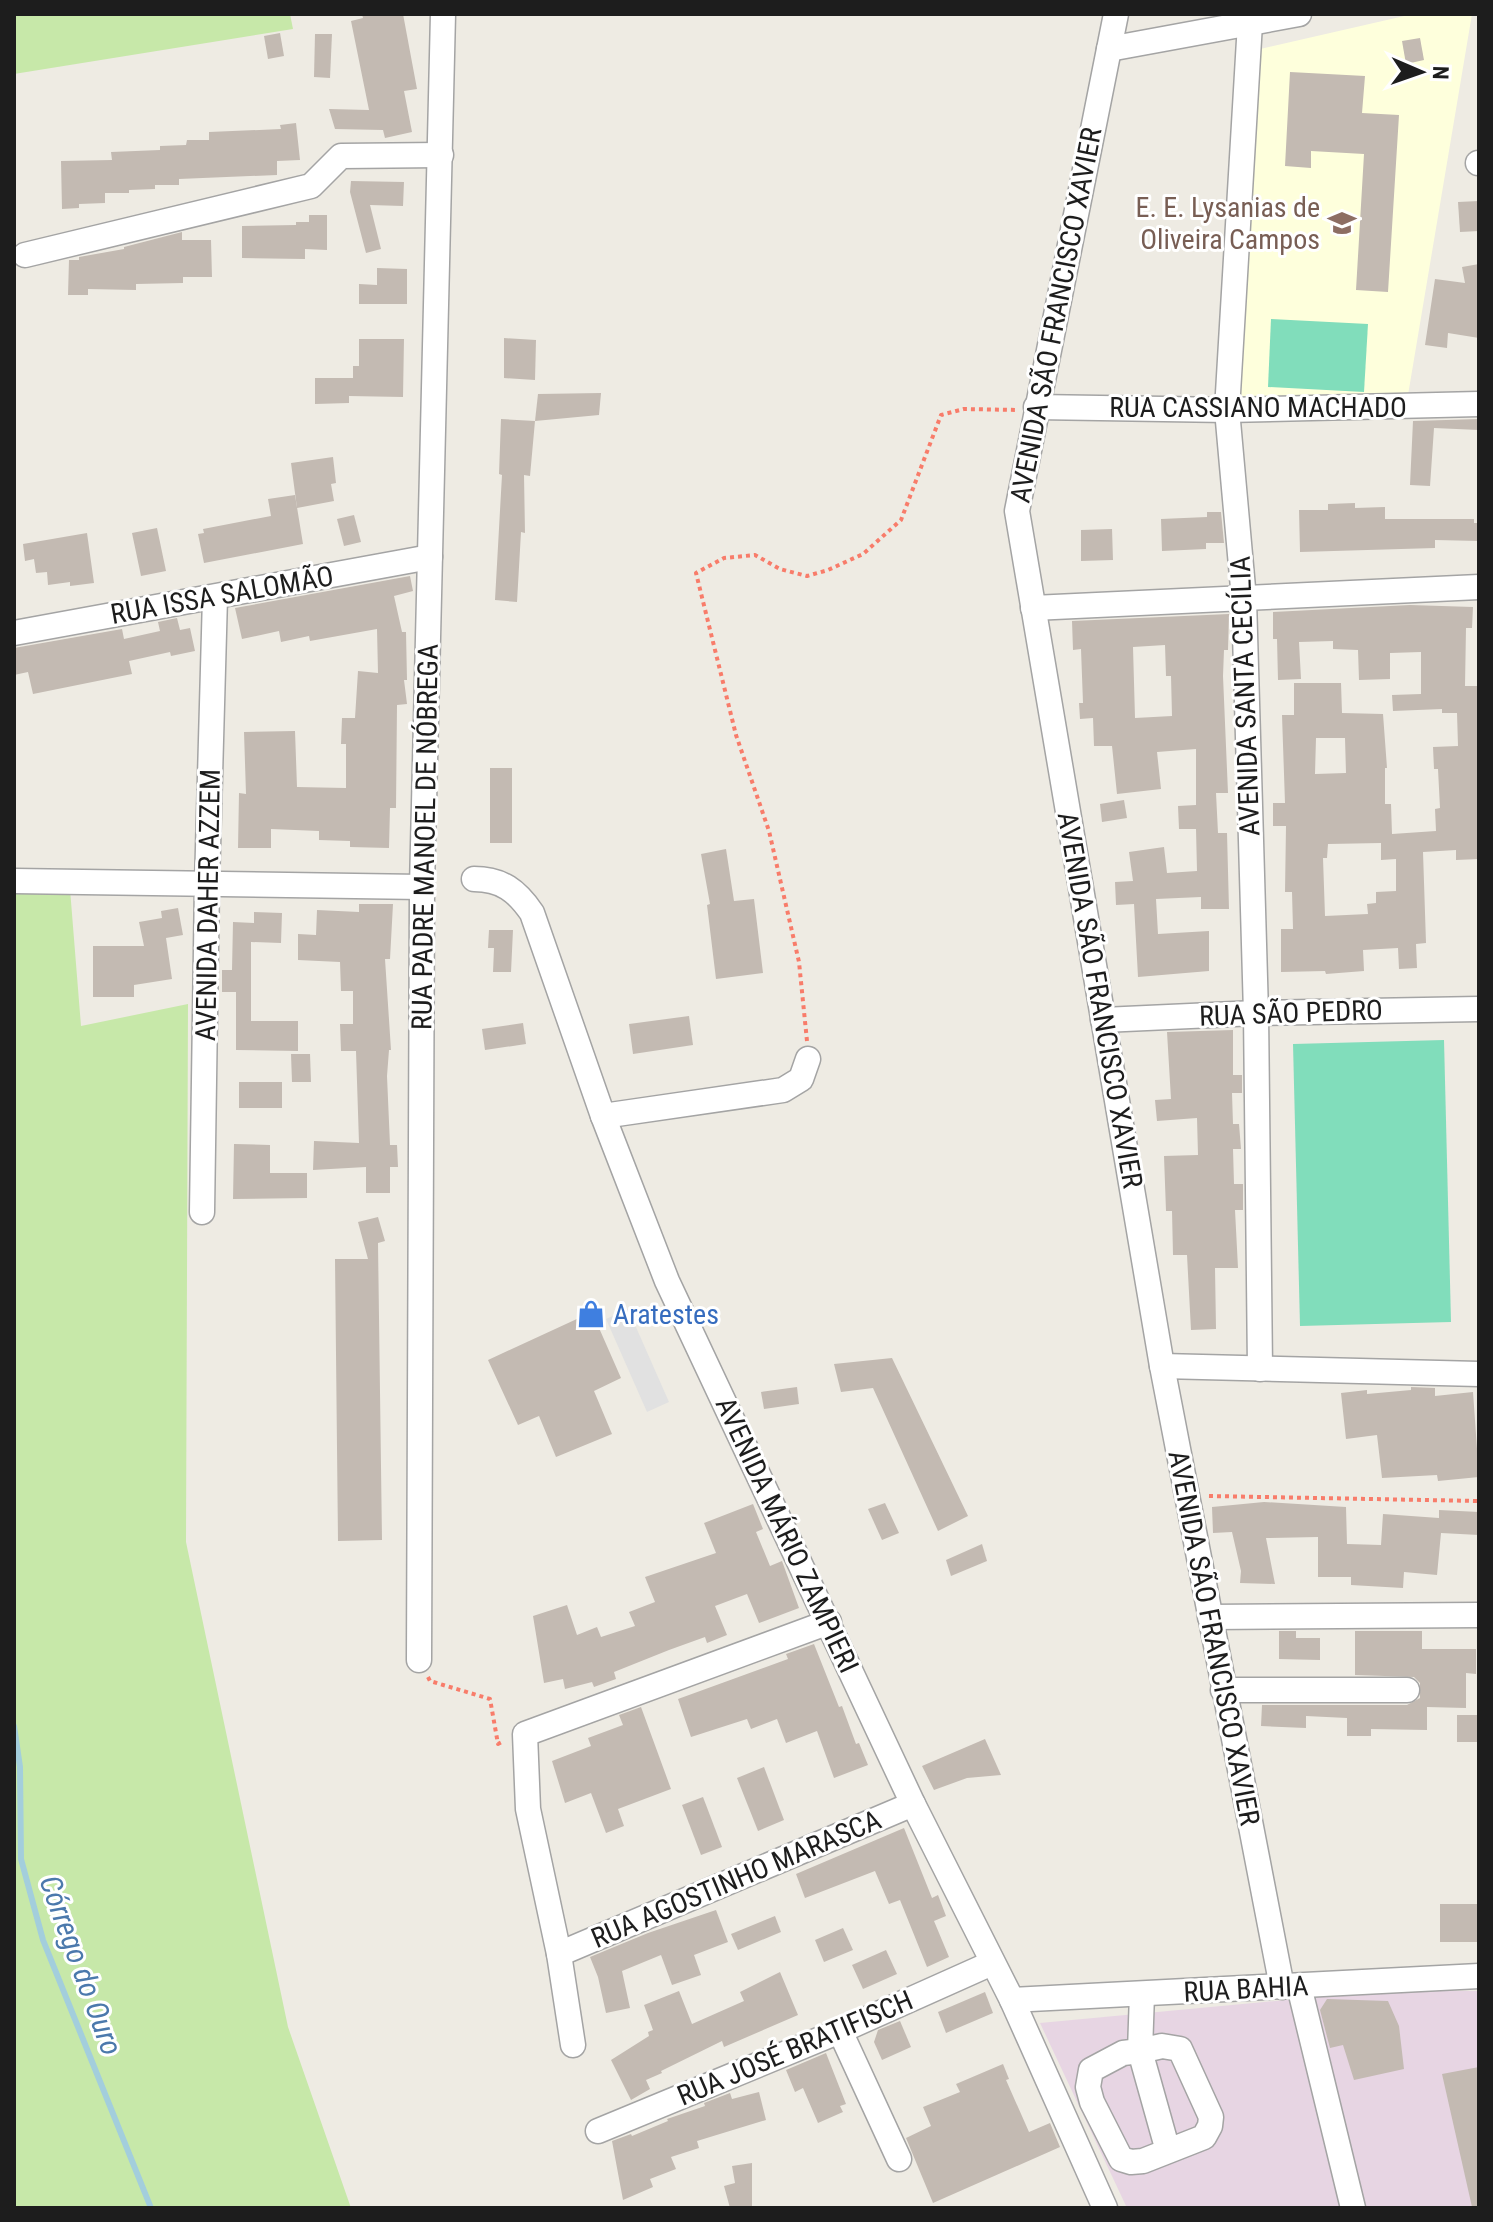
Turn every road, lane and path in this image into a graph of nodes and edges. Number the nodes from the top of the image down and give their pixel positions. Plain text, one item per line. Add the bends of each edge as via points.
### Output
1 (443, 14) edge
2 (1116, 14) edge
3 (1299, 14) edge
4 (1250, 23) junction
5 (1109, 49) junction
6 (441, 155) junction
7 (25, 255) dead end
8 (1479, 404) edge
9 (1036, 407) junction
10 (1227, 410) junction
11 (430, 557) junction
12 (1479, 587) edge
13 (215, 597) junction
14 (1244, 599) junction
15 (1033, 608) junction
16 (14, 633) edge
17 (474, 879) dead end
18 (14, 881) edge
19 (207, 884) junction
20 (422, 887) junction
21 (1479, 1009) edge
22 (1256, 1013) junction
23 (1103, 1020) junction
24 (808, 1059) joint
25 (603, 1116) junction
26 (202, 1212) dead end
27 (1162, 1366) junction
28 (1260, 1369) junction
29 (1479, 1374) edge
30 (1186, 1495) junction
31 (1479, 1501) edge
32 (1479, 1615) edge
33 (1210, 1617) junction
34 (829, 1622) junction
35 (419, 1660) joint
36 (1223, 1690) junction
37 (1407, 1690) dead end
38 (525, 1734) junction
39 (913, 1804) junction
40 (559, 1954) junction
41 (992, 1963) junction
42 (1479, 1976) edge
43 (1290, 1986) junction
44 (1142, 1994) junction
45 (1012, 2000) junction
46 (840, 2031) junction
47 (573, 2045) dead end
48 (1140, 2051) junction
49 (598, 2131) dead end
50 (1168, 2151) junction
51 (899, 2159) dead end
52 (1105, 2208) edge
53 (1353, 2208) edge

1 - 6 street, RUA PADRE MANOEL DE NÓBREGA
2 - 5 street, AVENIDA SÃO FRANCISCO XAVIER
3 - 4 street
4 - 5 street
4 - 10 street, AVENIDA SANTA CECÍLIA
5 - 9 street, AVENIDA SÃO FRANCISCO XAVIER
6 - 7 street via 341,156 311,186
6 - 11 street, RUA PADRE MANOEL DE NÓBREGA
8 - 10 street, RUA CASSIANO MACHADO
9 - 10 street, RUA CASSIANO MACHADO
9 - 15 street, AVENIDA SÃO FRANCISCO XAVIER via 1017,511
9 - 24 path via 964,409 941,415 901,520 863,554 807,576 755,555 724,558 696,573 736,735 769,831 799,962
10 - 14 street, AVENIDA SANTA CECÍLIA
11 - 13 street, RUA ISSA SALOMÃO
11 - 20 street, RUA PADRE MANOEL DE NÓBREGA
12 - 14 street
13 - 16 street, RUA ISSA SALOMÃO
13 - 19 street, AVENIDA DAHER AZZEM
14 - 15 street
14 - 22 street, AVENIDA SANTA CECÍLIA
15 - 23 street, AVENIDA SÃO FRANCISCO XAVIER
17 - 25 street, AVENIDA MÁRIO ZAMPIERI via 508,886 532,913
18 - 19 street
19 - 20 street
19 - 26 street, AVENIDA DAHER AZZEM
20 - 35 street, RUA PADRE MANOEL DE NÓBREGA
21 - 22 street, RUA SÃO PEDRO
22 - 23 street, RUA SÃO PEDRO
22 - 28 street, AVENIDA SANTA CECÍLIA
23 - 27 street, AVENIDA SÃO FRANCISCO XAVIER
24 - 25 street via 801,1079 783,1090
25 - 34 street, AVENIDA MÁRIO ZAMPIERI via 667,1281
27 - 28 street
27 - 30 street, AVENIDA SÃO FRANCISCO XAVIER
28 - 29 street
30 - 31 path
30 - 33 street, AVENIDA SÃO FRANCISCO XAVIER
32 - 33 street
33 - 36 street, AVENIDA SÃO FRANCISCO XAVIER
34 - 38 street
34 - 39 street, AVENIDA MÁRIO ZAMPIERI
35 - 38 path via 430,1681 490,1699 498,1744
36 - 37 street
36 - 43 street, AVENIDA SÃO FRANCISCO XAVIER
38 - 40 street via 528,1809
39 - 40 street, RUA AGOSTINHO MARASCA
39 - 41 street, AVENIDA MÁRIO ZAMPIERI
40 - 47 street
41 - 45 street, AVENIDA MÁRIO ZAMPIERI
41 - 46 street, RUA JOSÉ BRATIFISCH
42 - 43 street, RUA BAHIA
43 - 44 street, RUA BAHIA
43 - 53 street, AVENIDA SÃO FRANCISCO XAVIER
44 - 45 street, RUA BAHIA
44 - 48 street
45 - 52 street, AVENIDA MÁRIO ZAMPIERI
46 - 49 street, RUA JOSÉ BRATIFISCH
46 - 51 street
48 - 50 street
48 - 50 street via 1180,2049 1211,2117 1204,2137
48 - 50 street via 1123,2053 1091,2070 1092,2102 1121,2159 1143,2161

